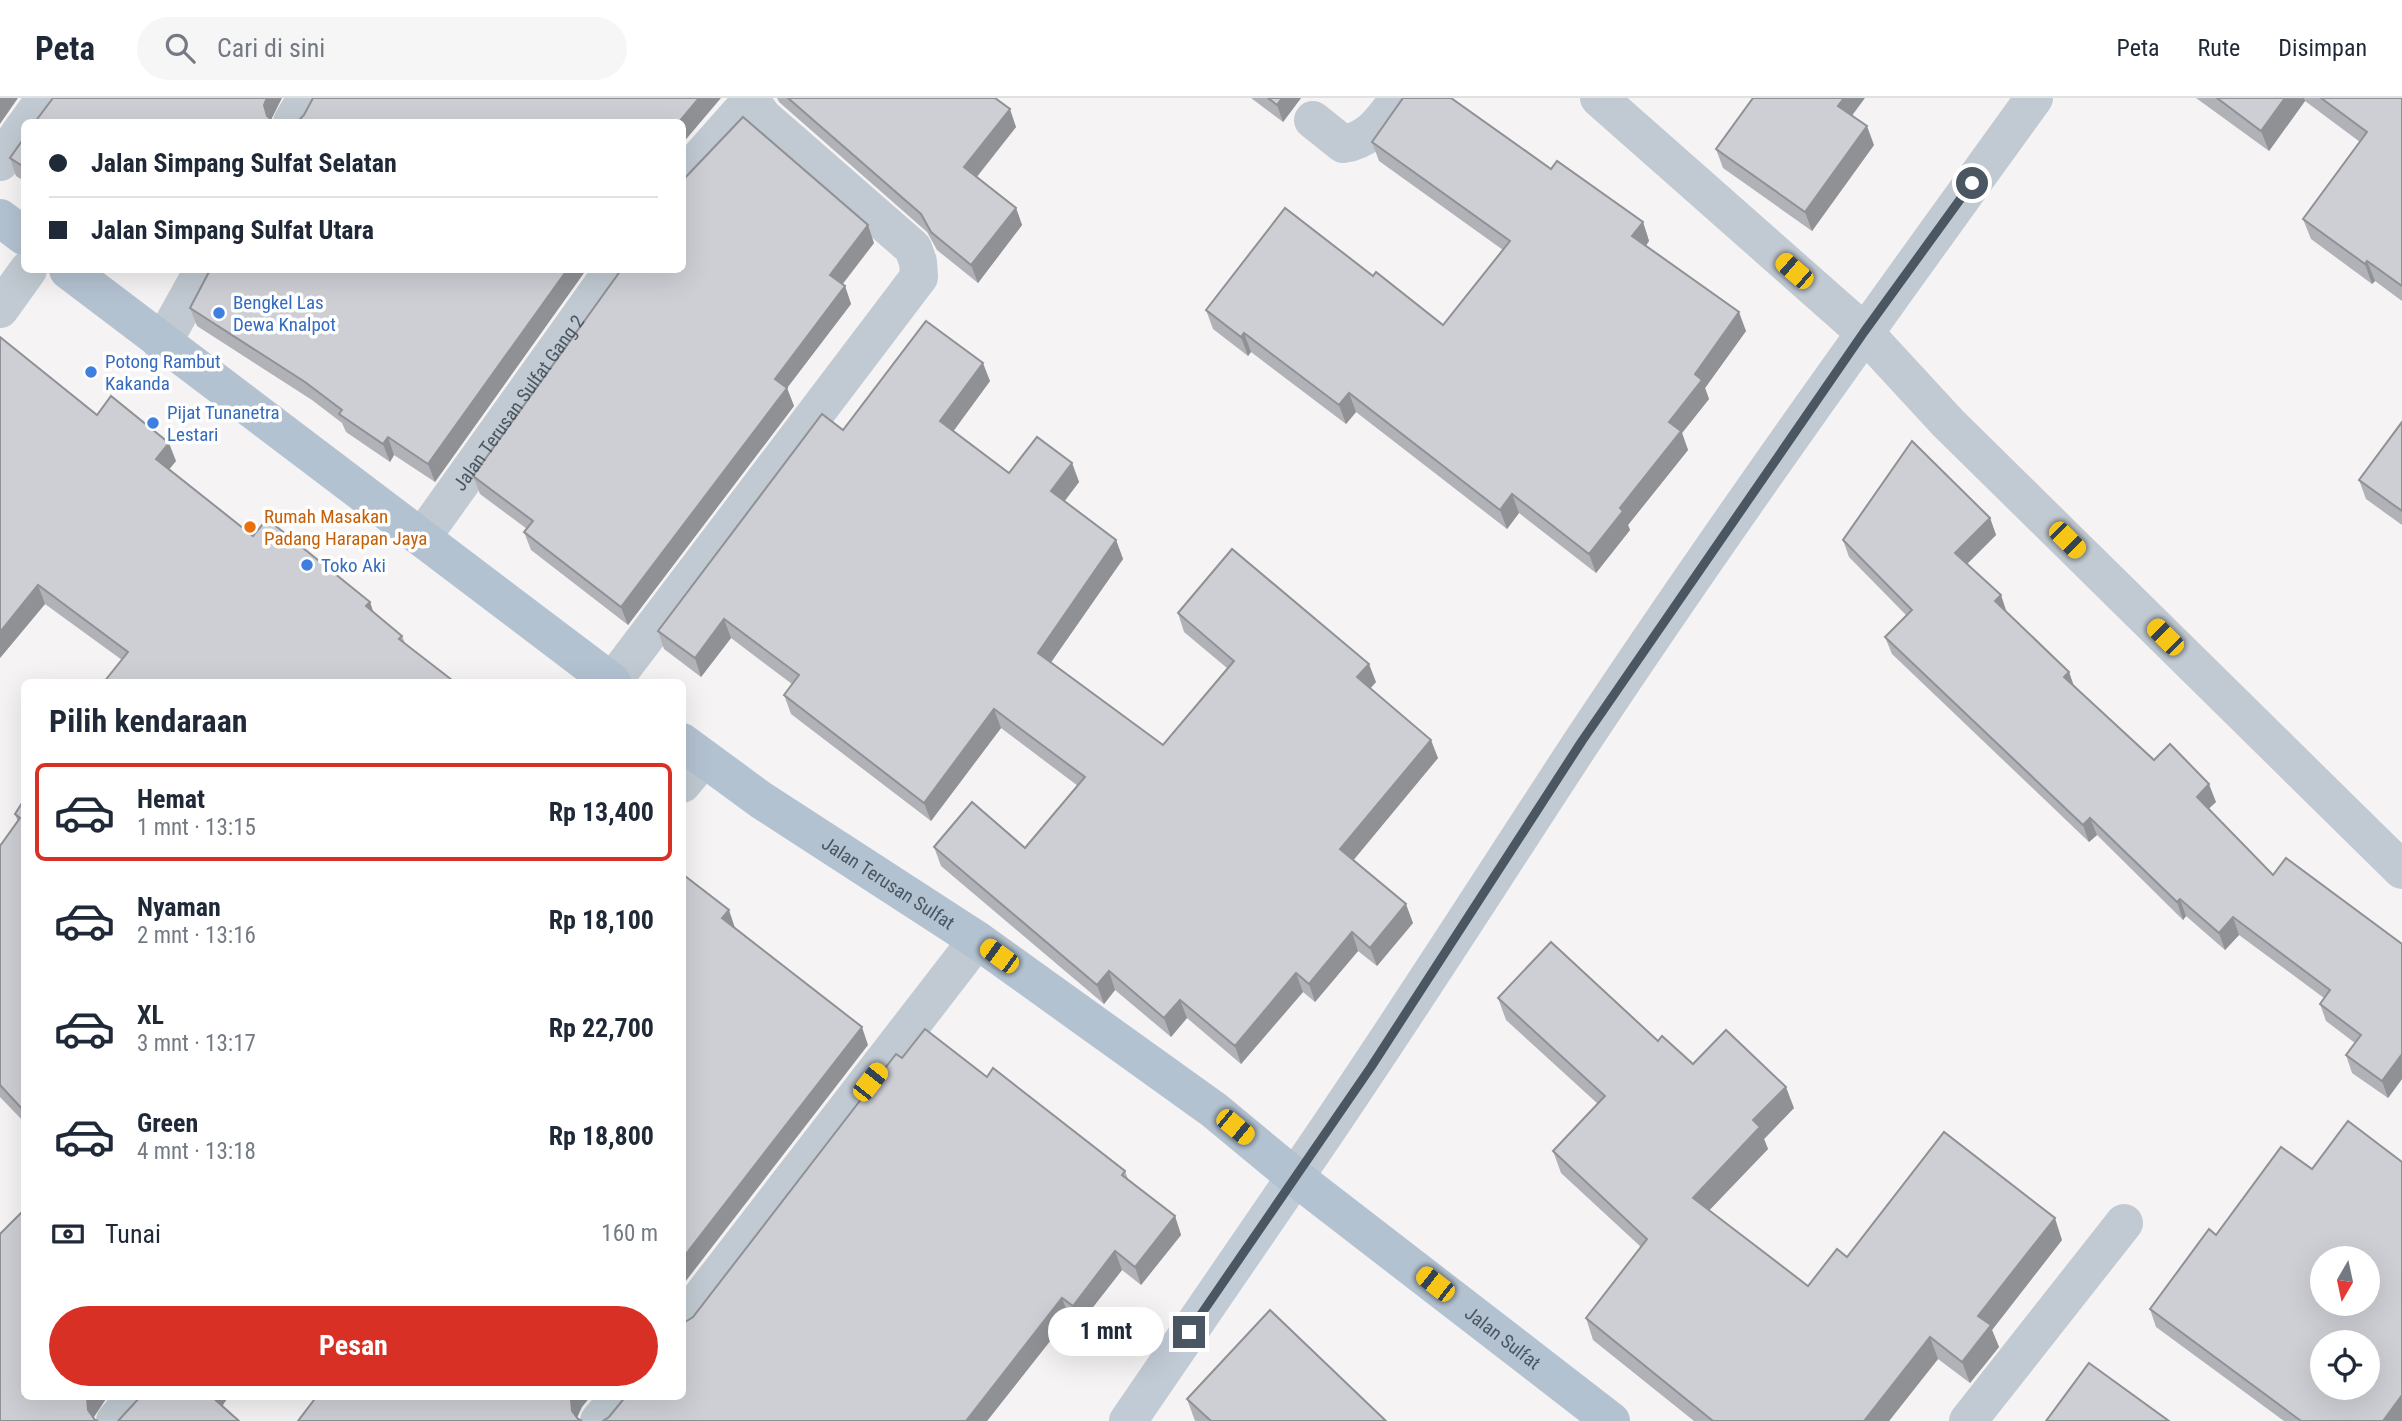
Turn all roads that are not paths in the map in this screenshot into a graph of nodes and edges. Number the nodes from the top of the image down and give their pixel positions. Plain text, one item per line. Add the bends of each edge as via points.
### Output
1 (45, 98) edge
2 (306, 98) edge
3 (1399, 98) edge
4 (1600, 98) edge
5 (2034, 98) edge
6 (751, 99) edge
7 (30, 119) edge
8 (294, 119) edge
9 (1313, 120) dead end
10 (21, 131) edge
11 (0, 162) edge
12 (686, 173) edge
13 (0, 218) edge
14 (21, 234) edge
15 (26, 273) edge
16 (72, 273) edge
17 (201, 273) edge
18 (611, 273) edge
19 (0, 309) edge
20 (1864, 332) junction
21 (162, 344) junction
22 (423, 536) junction
23 (608, 679) edge
24 (614, 679) edge
25 (690, 762) edge
26 (2402, 870) edge
27 (977, 940) junction
28 (1295, 1177) junction
29 (2124, 1223) dead end
30 (686, 1317) edge
31 (133, 1400) edge
32 (617, 1400) edge
33 (115, 1421) edge
34 (599, 1421) edge
35 (1128, 1421) edge
36 (1611, 1421) edge
37 (1968, 1421) edge

1 - 7 street
2 - 8 street
3 - 9 street via 1372,132 1356,142 1343,144
4 - 20 street
5 - 20 street
6 - 12 street
6 - 24 street via 763,117 913,248 919,277
10 - 11 street
13 - 14 main road
15 - 19 street
16 - 21 main road
17 - 21 street
18 - 22 street, Jalan Terusan Sulfat Gang 2
20 - 26 street via 1948,423
20 - 28 street via 1582,741
21 - 22 main road
22 - 23 main road
25 - 27 main road, Jalan Terusan Sulfat
27 - 28 main road, Jalan Terusan Sulfat via 1214,1110
27 - 30 street
28 - 35 street
28 - 36 main road, Jalan Sulfat
29 - 37 street
31 - 33 street
32 - 34 street

